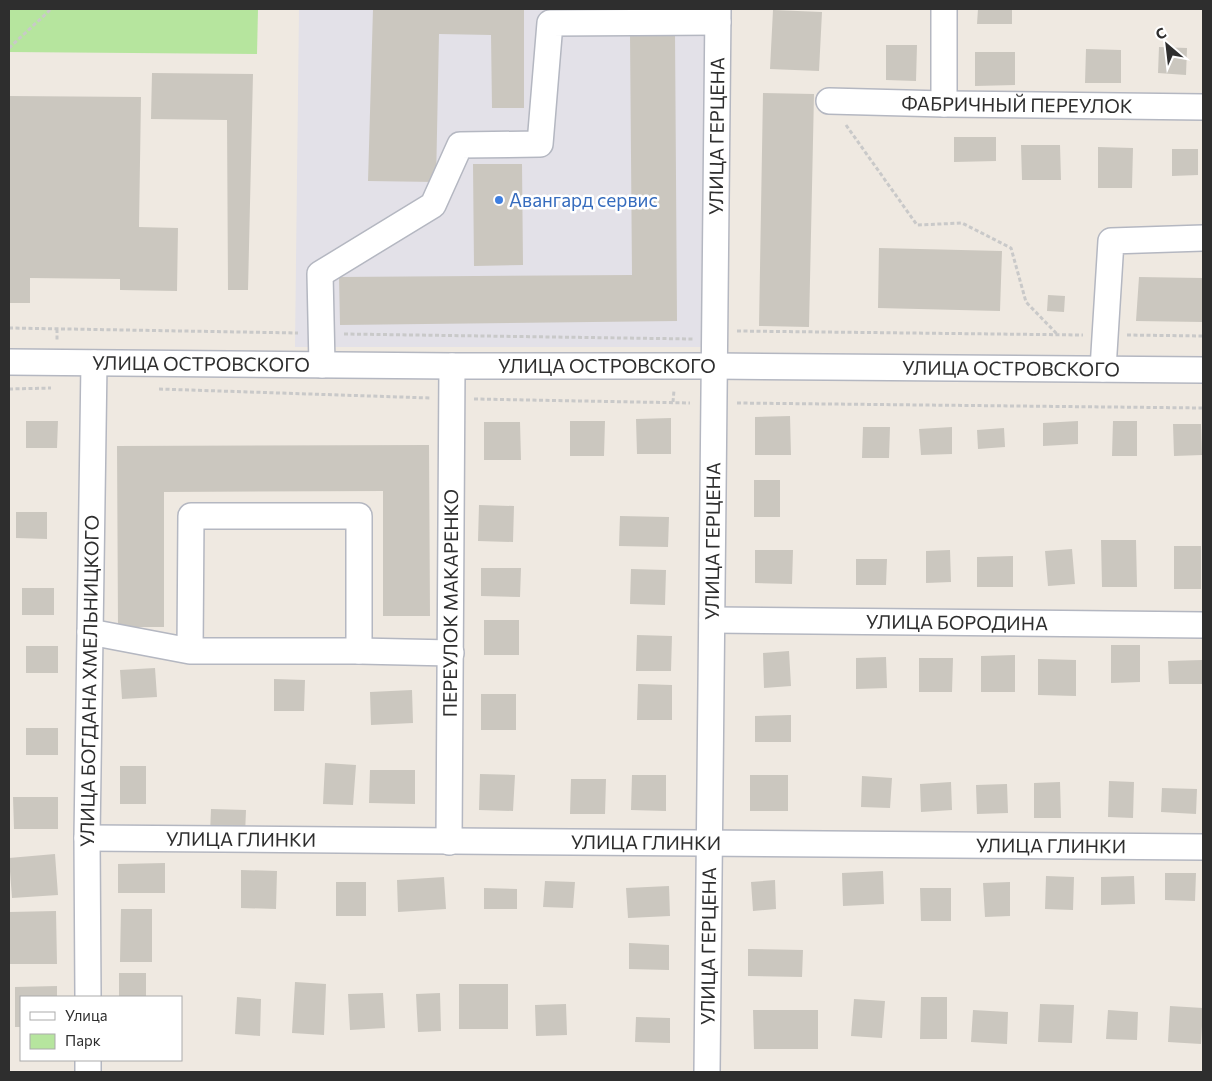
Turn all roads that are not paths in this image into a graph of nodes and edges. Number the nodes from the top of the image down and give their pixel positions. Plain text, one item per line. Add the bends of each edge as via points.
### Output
1 (944, 9) edge
2 (718, 15) edge
3 (829, 101) road end
4 (944, 104) junction
5 (1203, 107) edge
6 (1203, 238) edge
7 (9, 362) edge
8 (94, 363) junction
9 (322, 365) junction
10 (452, 366) junction
11 (714, 366) junction
12 (1103, 369) junction
13 (1203, 370) edge
14 (712, 620) junction
15 (1203, 625) edge
16 (90, 632) junction
17 (190, 651) junction
18 (359, 651) junction
19 (451, 653) junction
20 (87, 838) junction
21 (449, 842) junction
22 (710, 844) junction
23 (1203, 847) edge
24 (88, 996) edge
25 (707, 1072) edge

1 - 4 street
2 - 9 street via 550,23 540,144 460,145 433,205 320,274
2 - 11 street, УЛИЦА ГЕРЦЕНА
3 - 4 street, ФАБРИЧНЫЙ ПЕРЕУЛОК
4 - 5 street, ФАБРИЧНЫЙ ПЕРЕУЛОК
6 - 12 street via 1111,241
7 - 8 street, УЛИЦА ОСТРОВСКОГО
8 - 9 street, УЛИЦА ОСТРОВСКОГО
8 - 16 street, УЛИЦА БОГДАНА ХМЕЛЬНИЦКОГО
9 - 10 street, УЛИЦА ОСТРОВСКОГО
10 - 11 street, УЛИЦА ОСТРОВСКОГО
10 - 19 street, ПЕРЕУЛОК МАКАРЕНКО
11 - 12 street, УЛИЦА ОСТРОВСКОГО
11 - 14 street, УЛИЦА ГЕРЦЕНА
12 - 13 street, УЛИЦА ОСТРОВСКОГО
14 - 15 street, УЛИЦА БОРОДИНА
14 - 22 street, УЛИЦА ГЕРЦЕНА
16 - 17 street
16 - 20 street, УЛИЦА БОГДАНА ХМЕЛЬНИЦКОГО
17 - 18 street
17 - 18 street via 191,516 360,516
18 - 19 street
19 - 21 street, ПЕРЕУЛОК МАКАРЕНКО
20 - 21 street, УЛИЦА ГЛИНКИ
20 - 24 street, УЛИЦА БОГДАНА ХМЕЛЬНИЦКОГО
21 - 22 street, УЛИЦА ГЛИНКИ
22 - 23 street, УЛИЦА ГЛИНКИ
22 - 25 street, УЛИЦА ГЕРЦЕНА

